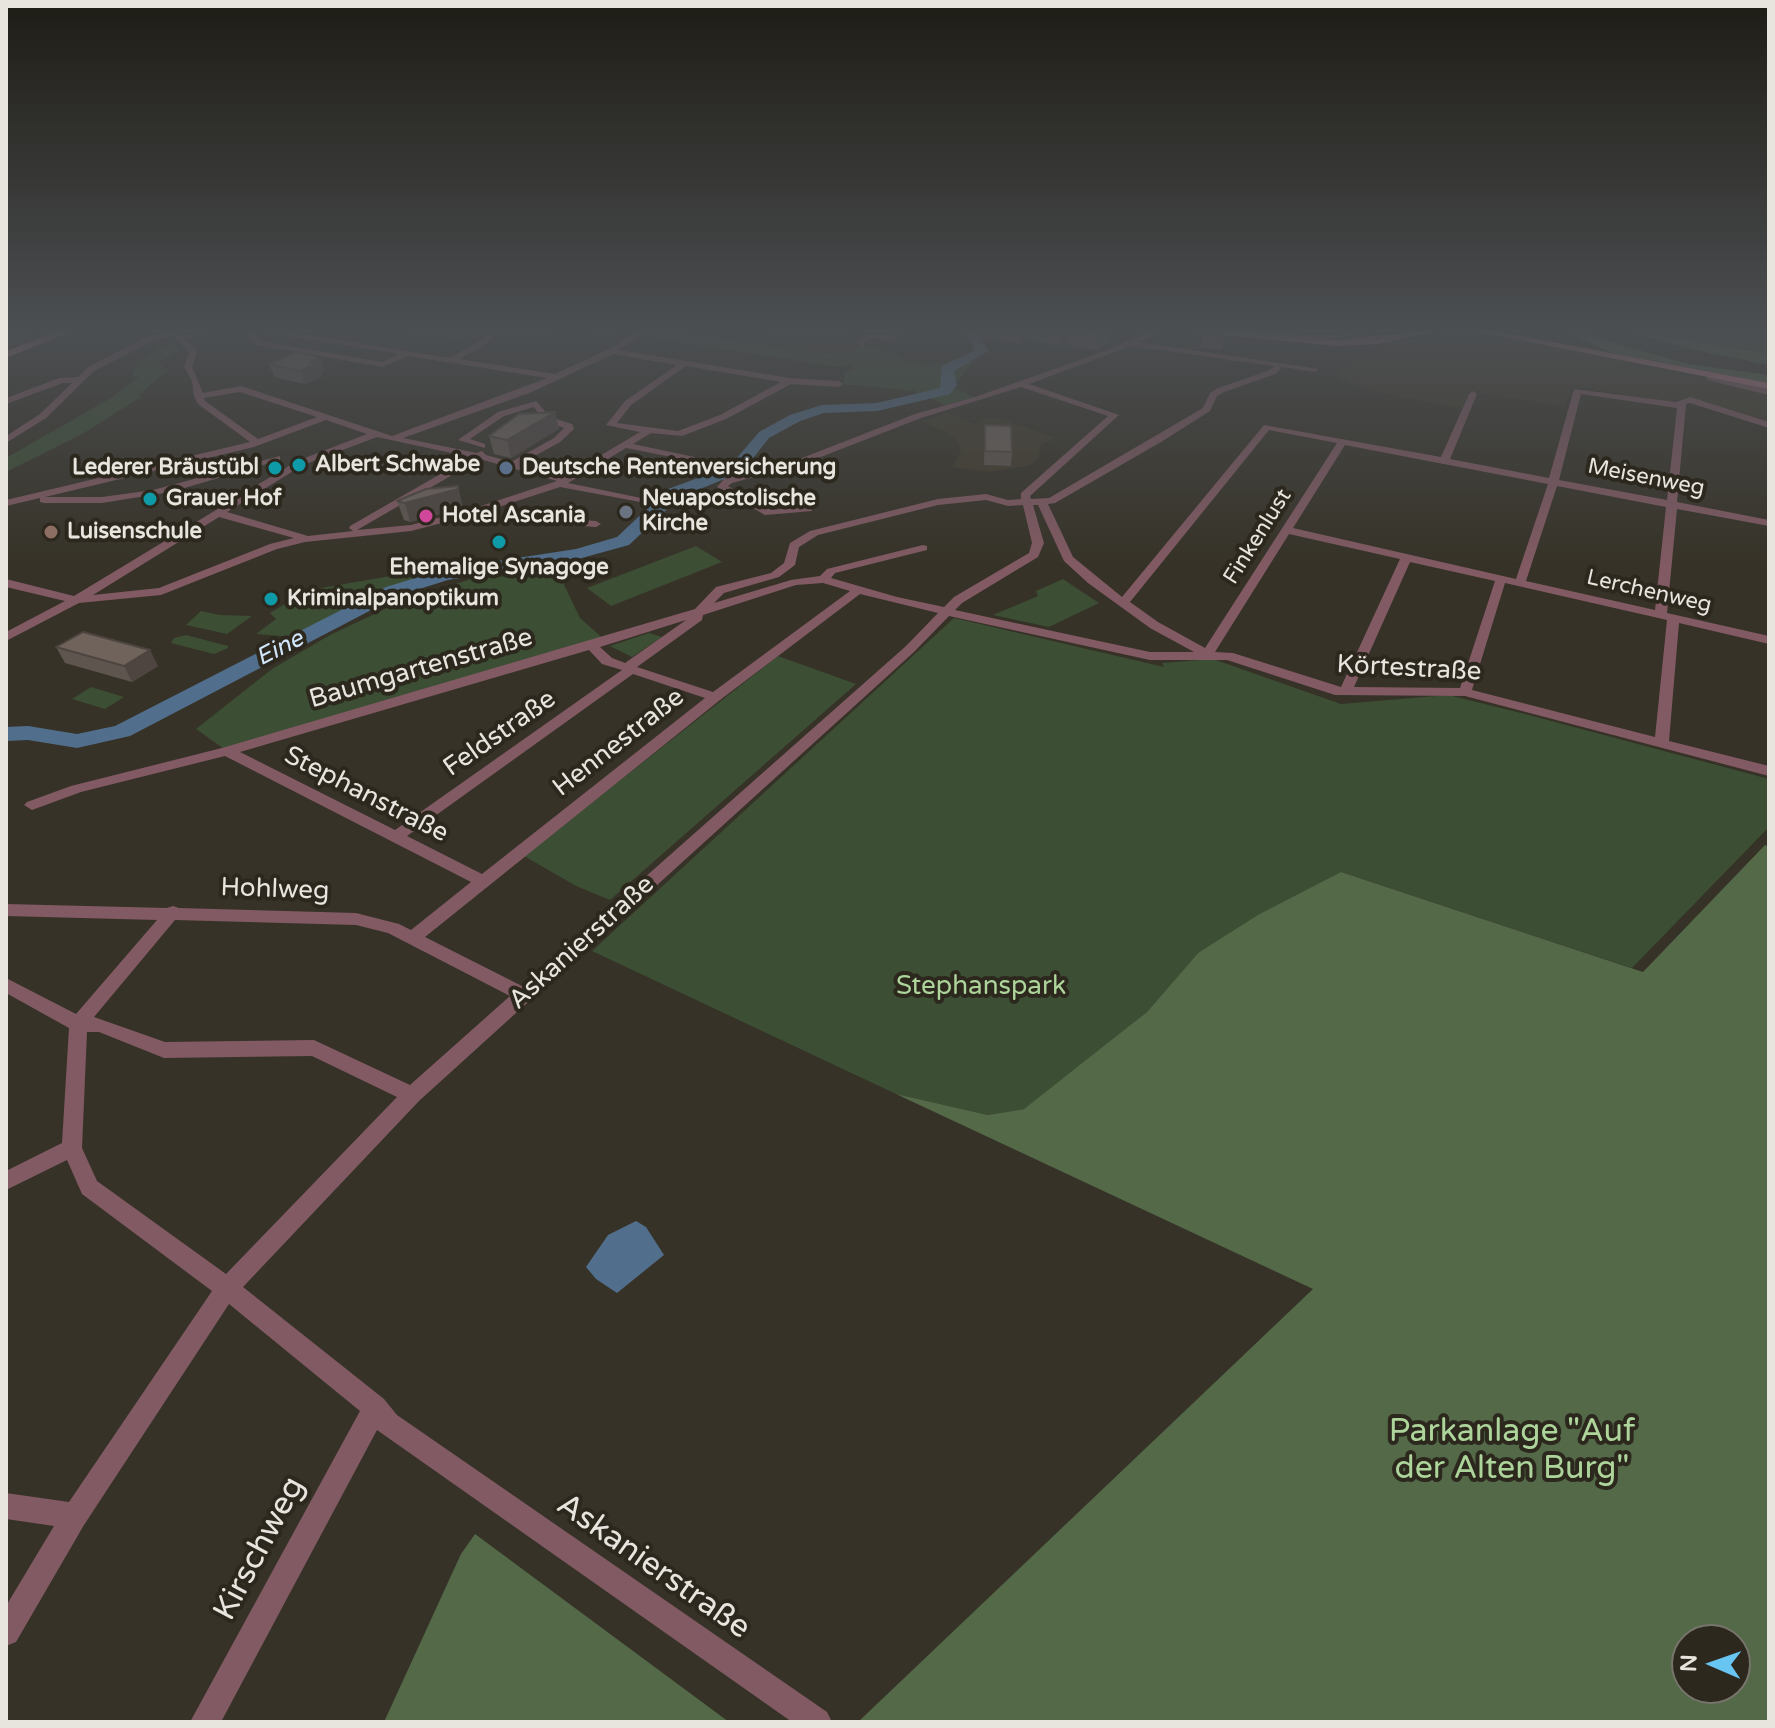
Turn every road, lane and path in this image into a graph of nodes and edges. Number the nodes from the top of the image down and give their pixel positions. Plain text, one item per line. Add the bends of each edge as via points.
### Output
1 (51, 409) edge
2 (209, 409) edge
3 (297, 409) edge
4 (474, 409) edge
5 (517, 409) edge
6 (539, 409) edge
7 (624, 409) edge
8 (739, 409) edge
9 (942, 409) edge
10 (1095, 409) edge
11 (1207, 409) edge
12 (1467, 409) edge
13 (1572, 409) edge
14 (1682, 409) edge
15 (1718, 409) edge
16 (323, 418) junction
17 (444, 418) junction
18 (547, 419) junction
19 (1769, 425) edge
20 (481, 426) junction
21 (519, 427) edge
22 (504, 429) edge
23 (648, 431) junction
24 (375, 434) junction
25 (393, 439) junction
26 (6, 440) edge
27 (1343, 441) junction
28 (254, 444) junction
29 (625, 445) junction
30 (479, 456) junction
31 (277, 458) junction
32 (1445, 460) junction
33 (300, 463) junction
34 (512, 465) junction
35 (729, 467) dead end
36 (1553, 481) junction
37 (560, 483) junction
38 (161, 492) junction
39 (39, 495) junction
40 (1032, 501) junction
41 (235, 502) junction
42 (647, 502) dead end
43 (6, 503) edge
44 (1673, 504) junction
45 (808, 509) dead end
46 (481, 510) junction
47 (217, 513) junction
48 (513, 514) junction
49 (1769, 523) edge
50 (596, 524) dead end
51 (1286, 530) junction
52 (342, 535) junction
53 (308, 539) junction
54 (923, 548) dead end
55 (1407, 557) junction
56 (823, 579) junction
57 (1501, 579) junction
58 (6, 583) edge
59 (1520, 583) junction
60 (858, 590) junction
61 (76, 600) junction
62 (1123, 603) junction
63 (704, 610) junction
64 (950, 612) junction
65 (1667, 616) junction
66 (6, 637) edge
67 (1769, 640) edge
68 (592, 645) junction
69 (1207, 654) junction
70 (630, 668) junction
71 (1345, 692) junction
72 (1465, 692) junction
73 (715, 697) junction
74 (1662, 743) junction
75 (227, 751) junction
76 (1769, 771) edge
77 (32, 805) dead end
78 (395, 837) junction
79 (483, 881) junction
80 (6, 910) edge
81 (173, 912) junction
82 (413, 937) junction
83 (6, 985) edge
84 (524, 995) junction
85 (78, 1024) junction
86 (412, 1095) junction
87 (72, 1148) junction
88 (6, 1181) edge
89 (227, 1288) junction
90 (375, 1408) junction
91 (6, 1506) edge
92 (75, 1516) junction
93 (6, 1632) edge
94 (205, 1722) edge
95 (817, 1722) edge

1 - 26 street
2 - 28 street
3 - 16 street
4 - 17 street
5 - 20 street
6 - 18 street
7 - 23 street via 611,425
8 - 23 street via 679,434
9 - 45 street via 722,487 769,513
10 - 40 street via 1114,415
11 - 40 street via 1158,440
12 - 32 street
13 - 36 street
14 - 44 street
15 - 19 street
16 - 24 street
16 - 28 street
17 - 20 street
17 - 25 street
18 - 21 street
18 - 34 street via 569,429
20 - 22 street
20 - 30 street via 463,440 490,448
23 - 29 street
24 - 25 street
24 - 33 street
25 - 30 street
27 - 32 street, Meisenweg
27 - 51 street, Finkenlust
27 - 62 street, Meisenweg via 1267,427
28 - 31 street
28 - 39 street
29 - 35 street
29 - 37 street
30 - 34 street
30 - 52 street
31 - 33 street
31 - 38 street
32 - 36 street, Meisenweg
33 - 41 street
34 - 37 street
36 - 44 street, Meisenweg
36 - 59 street
37 - 42 street
37 - 46 street
37 - 48 street
38 - 39 street via 88,501 43,500
38 - 41 street
39 - 43 street
40 - 62 street via 1068,559
40 - 63 street via 986,497 938,502 814,533 794,545 789,565 775,575 720,590
40 - 64 street via 1038,550 958,600
41 - 47 street
44 - 49 street, Meisenweg
44 - 65 street
46 - 48 street
46 - 52 street via 400,529
47 - 53 street
47 - 61 street
48 - 50 street
51 - 55 street, Lerchenweg
51 - 69 street, Finkenlust
52 - 53 street
53 - 61 street via 274,546 161,591
54 - 56 street via 831,571
55 - 57 street, Lerchenweg
55 - 71 street
56 - 60 street, Körtestraße
56 - 63 street, Baumgartenstraße via 795,582
57 - 59 street, Lerchenweg
57 - 72 street
58 - 61 street
59 - 65 street, Lerchenweg
60 - 64 street, Körtestraße
60 - 73 street, Hennestraße
61 - 66 street
62 - 69 street
63 - 68 street, Baumgartenstraße
63 - 70 street, Feldstraße
64 - 69 street, Körtestraße via 1150,656
64 - 84 street, Askanierstraße
65 - 67 street, Lerchenweg
65 - 74 street
68 - 70 street via 607,661
68 - 75 street, Baumgartenstraße
69 - 71 street, Körtestraße
70 - 73 street
70 - 78 street, Feldstraße
71 - 72 street, Körtestraße
72 - 74 street, Körtestraße
73 - 79 street, Hennestraße
74 - 76 street, Körtestraße
75 - 77 street, Baumgartenstraße via 91,784
75 - 78 street, Stephanstraße
78 - 79 street, Stephanstraße
79 - 82 street, Hennestraße
80 - 81 street, Hohlweg
81 - 82 street, Hohlweg via 356,919
81 - 85 street
82 - 84 street, Hohlweg
83 - 85 street
84 - 86 street, Askanierstraße
85 - 86 street via 100,1025 164,1050 314,1048
85 - 87 street
86 - 89 street, Askanierstraße
87 - 88 street
87 - 89 street via 89,1187
89 - 90 street, Askanierstraße
89 - 92 street, Askanierstraße
90 - 94 street, Kirschweg
90 - 95 street, Askanierstraße via 388,1424
91 - 92 street
92 - 93 street, Askanierstraße

